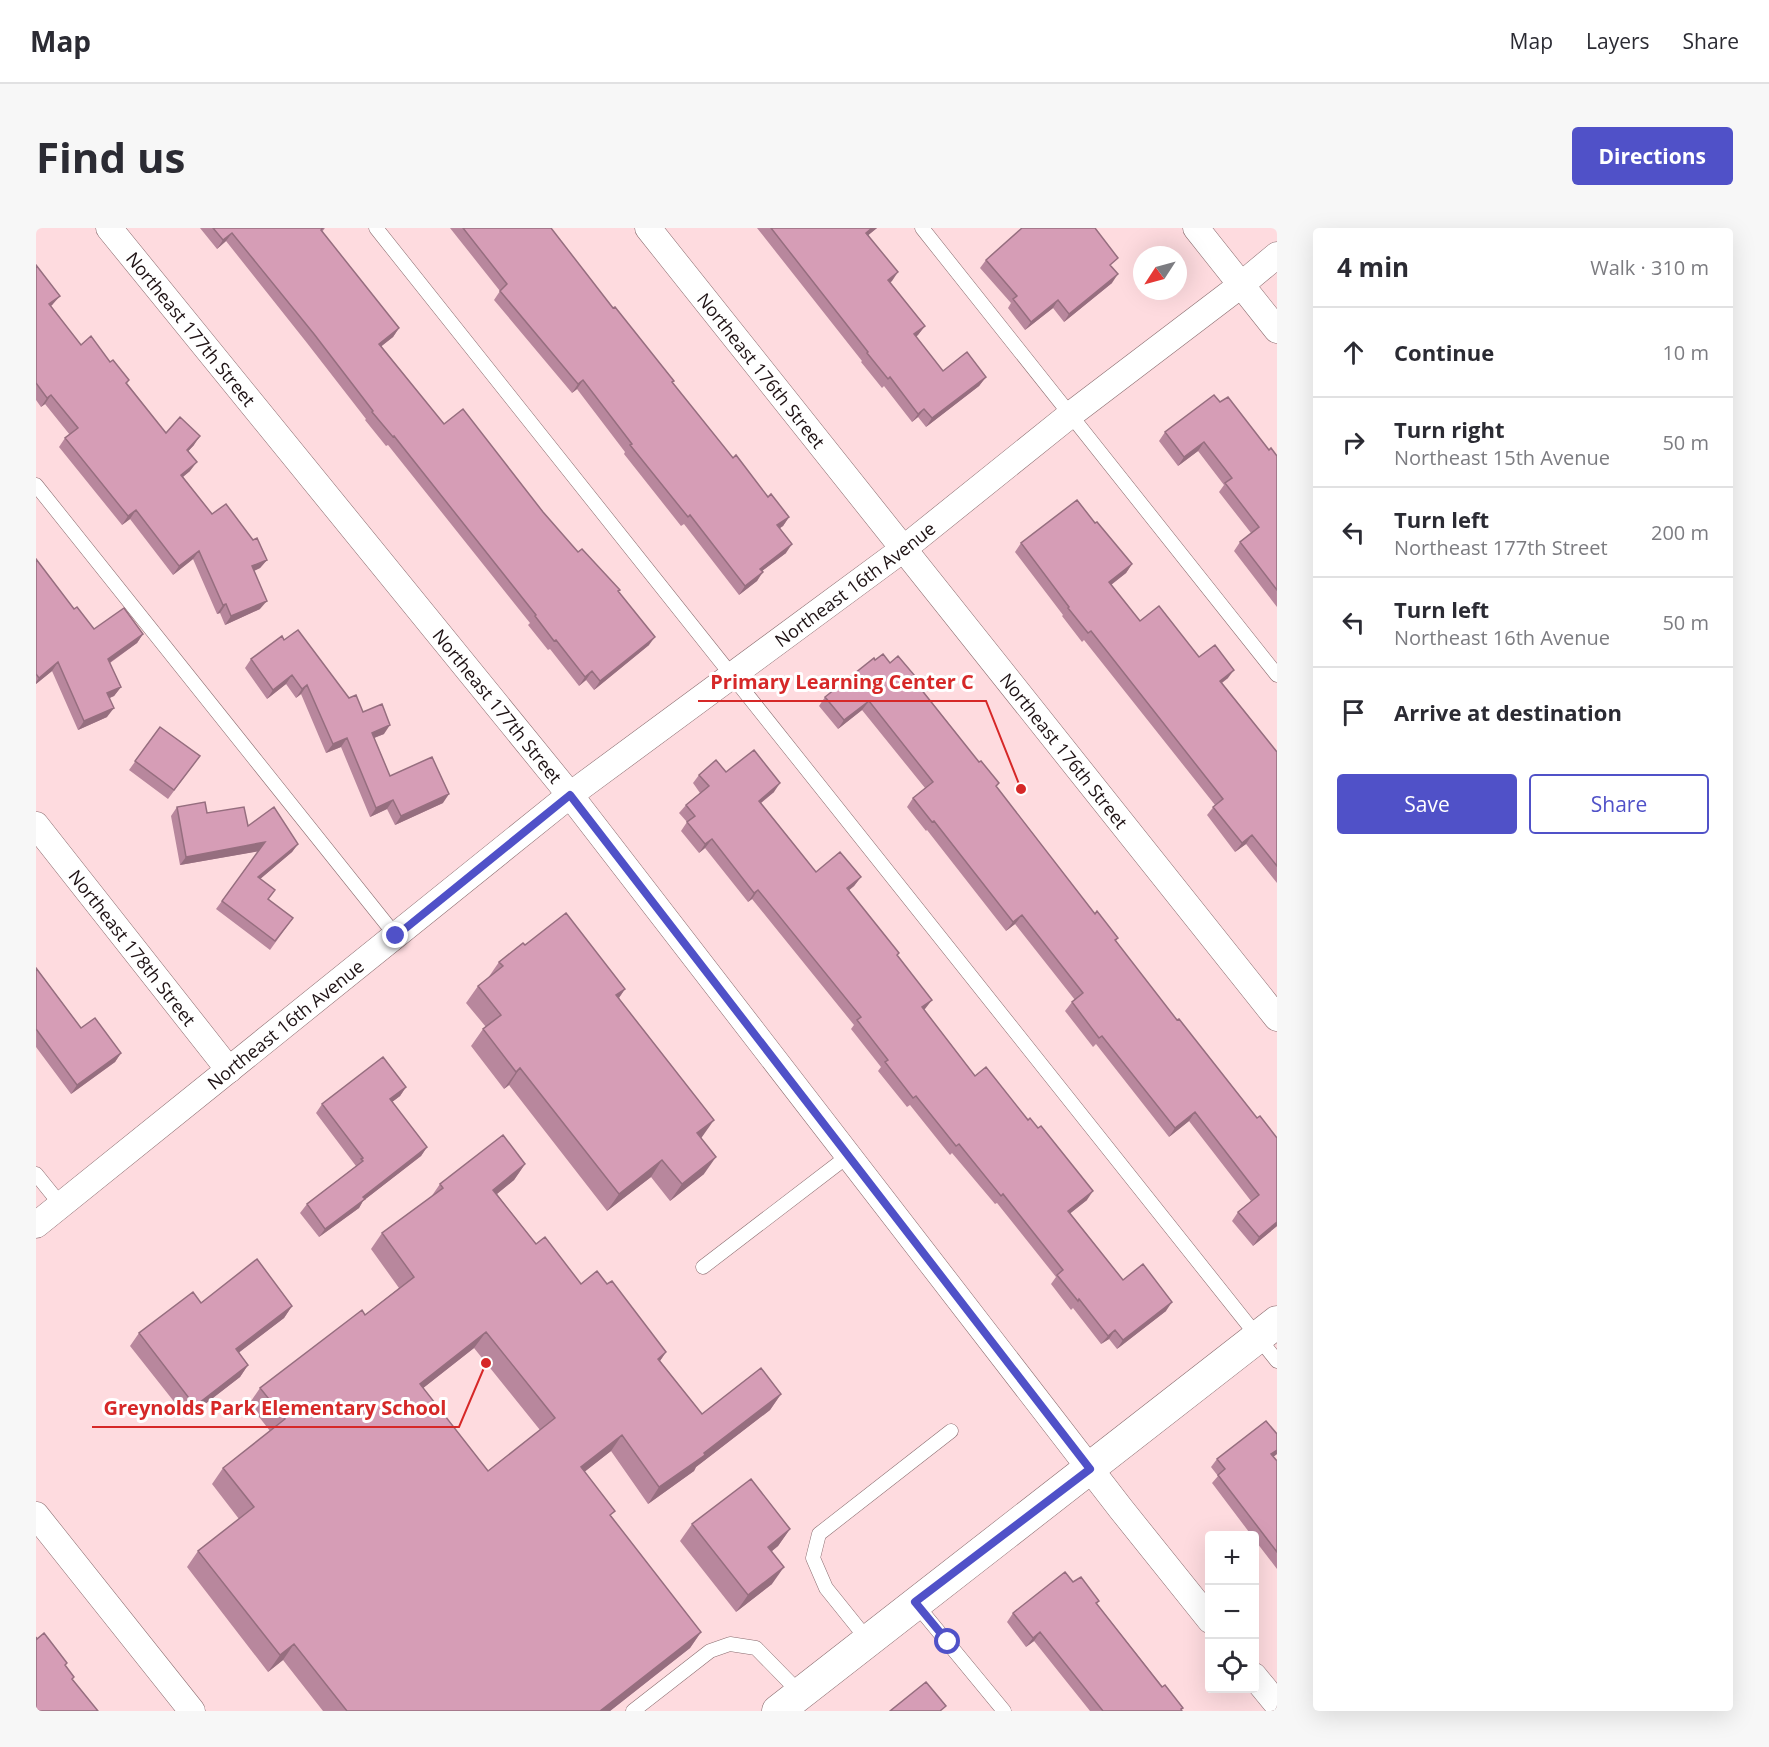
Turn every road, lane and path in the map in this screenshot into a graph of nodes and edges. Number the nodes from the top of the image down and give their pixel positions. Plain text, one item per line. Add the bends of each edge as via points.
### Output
1 (109, 228) edge
2 (376, 228) edge
3 (648, 228) edge
4 (922, 228) edge
5 (1196, 228) edge
6 (1277, 255) edge
7 (1241, 285) junction
8 (1277, 330) edge
9 (1070, 415) junction
10 (36, 485) edge
11 (903, 550) junction
12 (733, 675) junction
13 (1277, 675) edge
14 (570, 795) junction
15 (36, 825) edge
16 (396, 936) junction
17 (1277, 1018) edge
18 (229, 1070) junction
19 (848, 1156) junction
20 (36, 1174) edge
21 (61, 1205) junction
22 (36, 1225) edge
23 (703, 1267) dead end
24 (1271, 1340) edge
25 (951, 1431) dead end
26 (1090, 1469) junction
27 (36, 1515) edge
28 (915, 1602) junction
29 (1205, 1615) edge
30 (867, 1639) junction
31 (1259, 1682) edge
32 (789, 1702) edge
33 (1277, 1704) edge
34 (192, 1711) edge
35 (633, 1711) edge
36 (1004, 1711) edge

1 - 14 street, Northeast 177th Street
2 - 12 lane
3 - 11 street, Northeast 176th Street
4 - 9 lane
5 - 7 street
6 - 7 street, Northeast 16th Avenue
7 - 8 street
7 - 9 street, Northeast 16th Avenue
9 - 11 street, Northeast 16th Avenue
9 - 13 lane
10 - 16 lane
11 - 12 street, Northeast 16th Avenue
11 - 17 street, Northeast 176th Street
12 - 14 street, Northeast 16th Avenue
12 - 24 lane
14 - 16 street, Northeast 16th Avenue
14 - 19 street, Northeast 177th Street
15 - 18 street, Northeast 178th Street
16 - 18 street, Northeast 16th Avenue
18 - 21 street, Northeast 16th Avenue
19 - 23 lane
19 - 26 street, Northeast 177th Street
20 - 21 lane
21 - 22 street, Northeast 16th Avenue
24 - 26 street
25 - 30 lane via 819,1534 813,1558 826,1588
26 - 28 street
26 - 29 street, Northeast 177th Street
27 - 34 street
28 - 30 street
28 - 36 lane
30 - 32 street
31 - 33 street
32 - 35 lane via 756,1648 730,1644 710,1651

